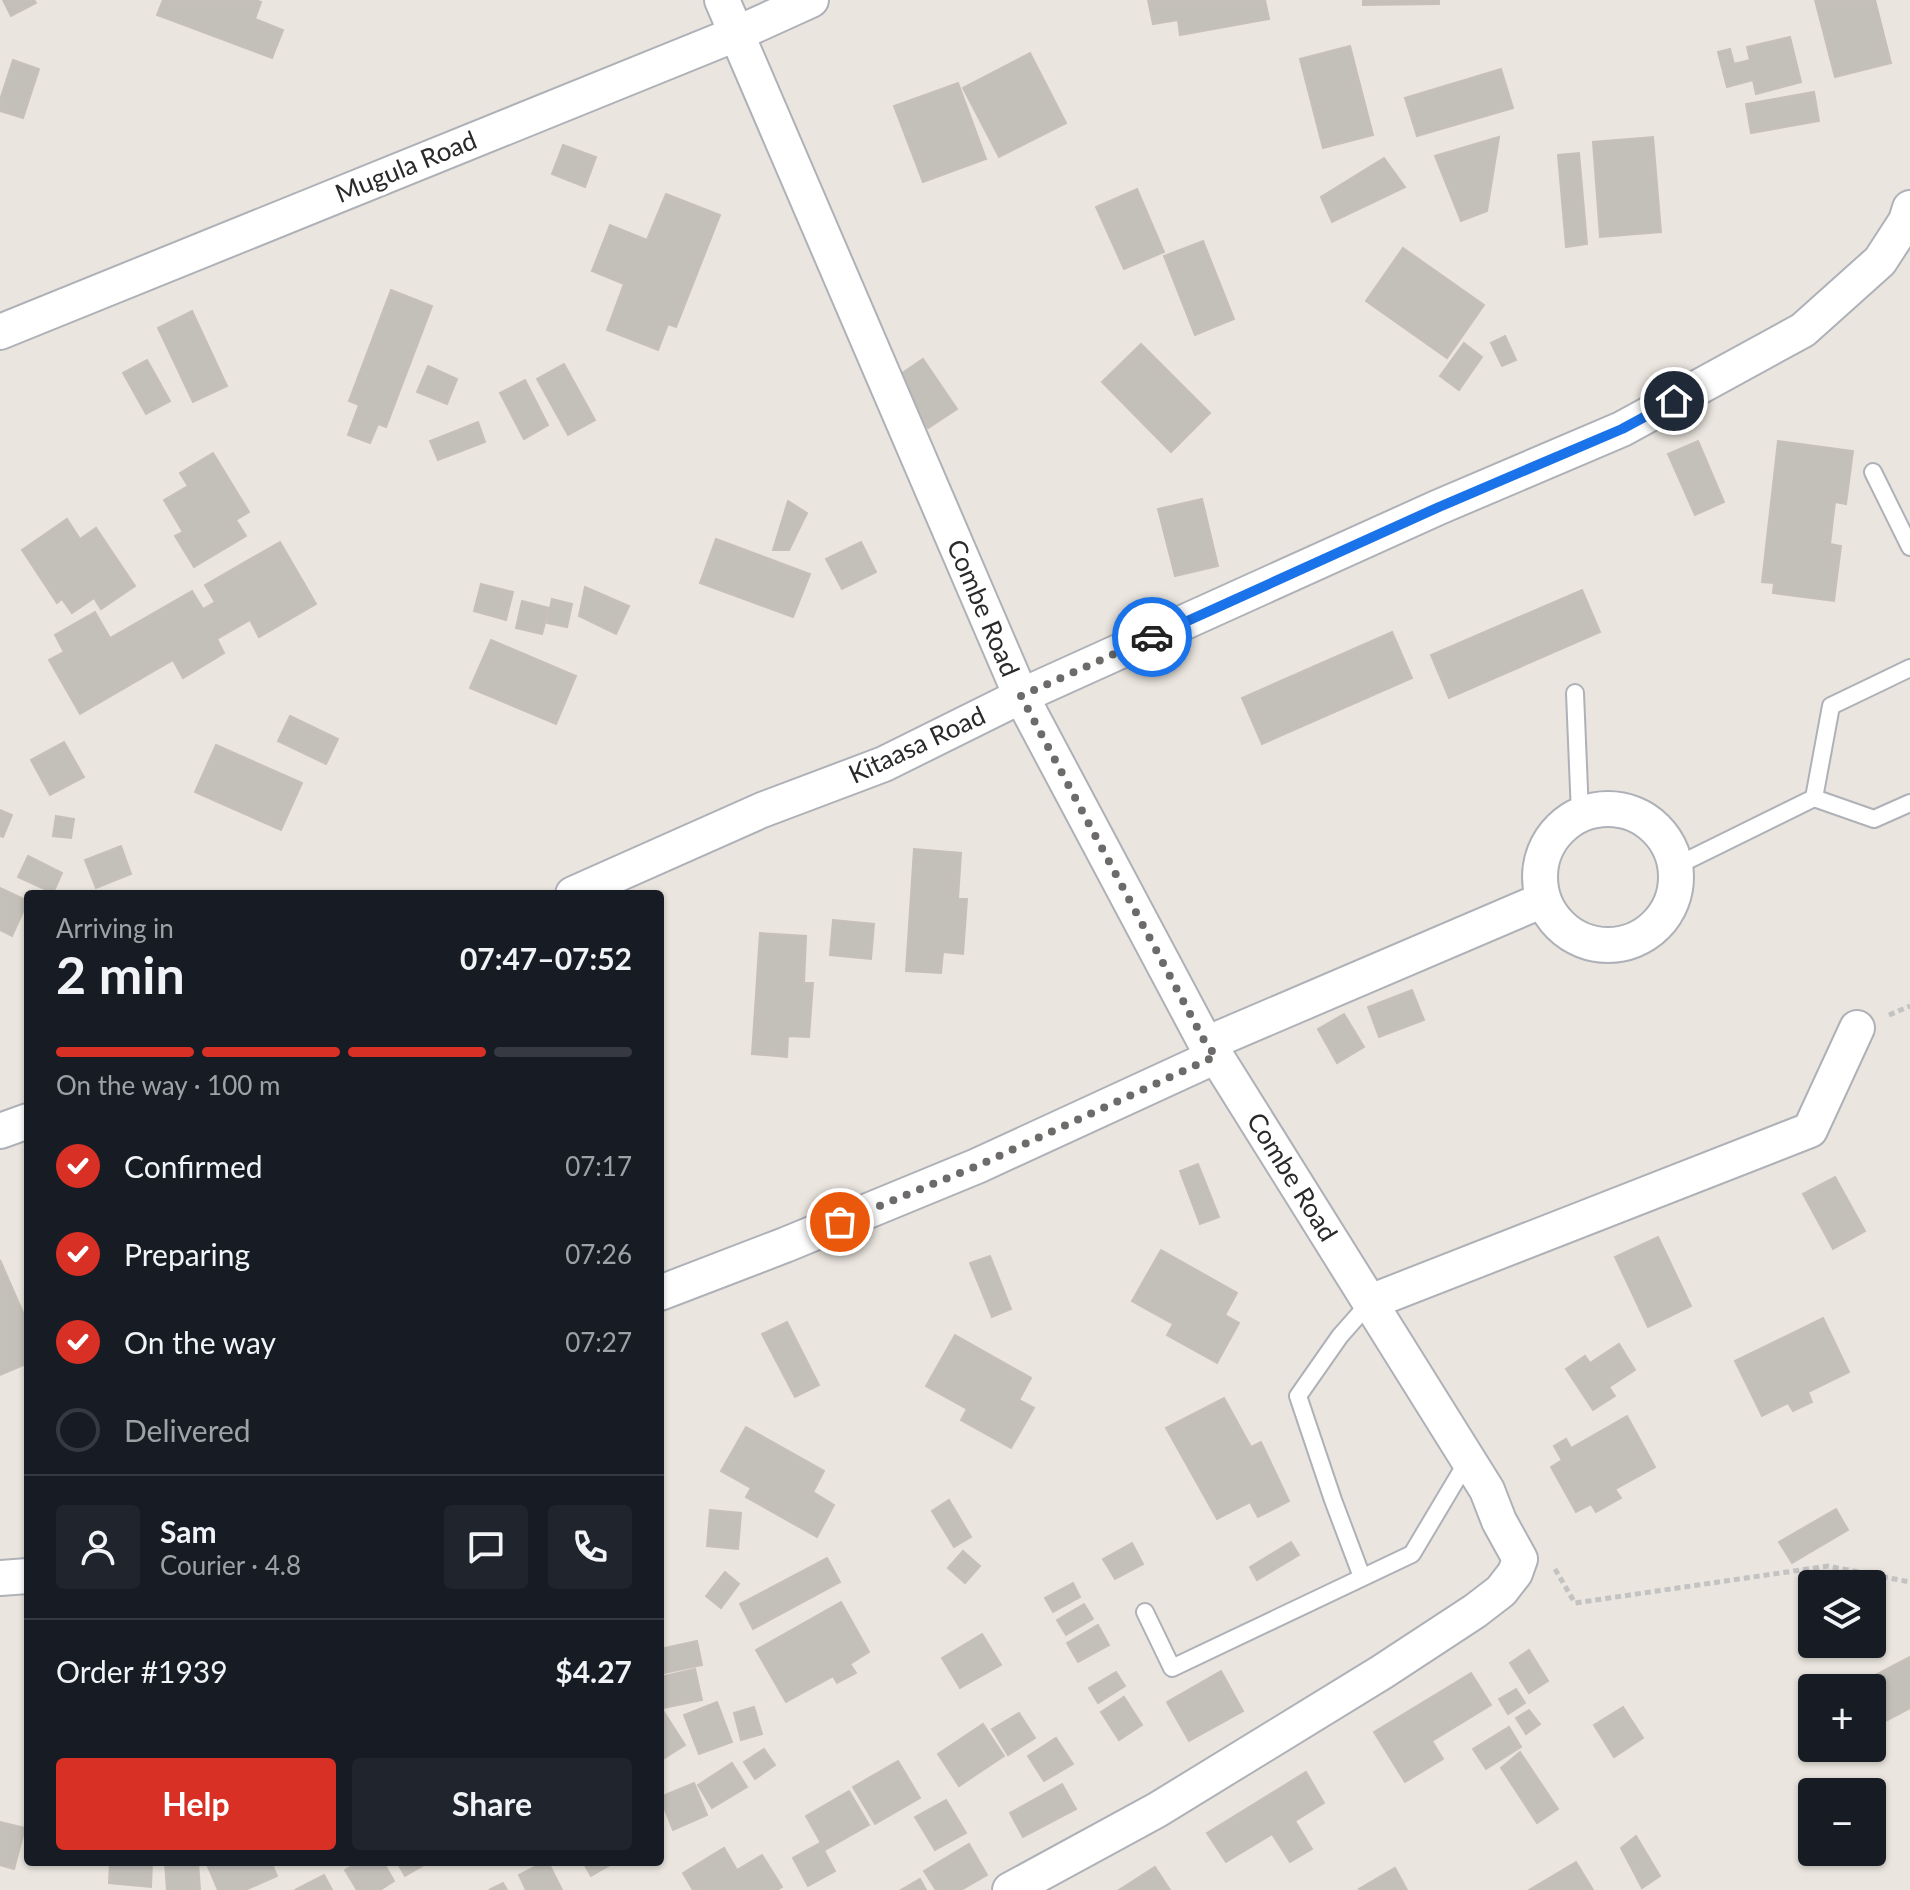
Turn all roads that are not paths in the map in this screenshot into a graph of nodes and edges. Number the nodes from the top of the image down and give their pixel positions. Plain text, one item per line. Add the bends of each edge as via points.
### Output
1 (722, 0) edge
2 (811, 0) edge
3 (736, 34) junction
4 (1910, 208) edge
5 (0, 332) edge
6 (1873, 472) dead end
7 (1910, 547) edge
8 (1910, 668) edge
9 (1575, 693) dead end
10 (1021, 696) junction
11 (1814, 798) junction
12 (1910, 803) edge
13 (1580, 814) junction
14 (1676, 866) junction
15 (582, 890) edge
16 (1543, 900) junction
17 (1857, 1028) dead end
18 (1211, 1050) junction
19 (24, 1122) edge
20 (0, 1131) edge
21 (664, 1291) edge
22 (1370, 1302) junction
23 (1468, 1460) junction
24 (24, 1576) edge
25 (1362, 1577) junction
26 (0, 1578) edge
27 (1145, 1612) dead end
28 (1010, 1890) edge

1 - 3 street, Combe Road
2 - 3 street, Mugula Road
3 - 5 street, Mugula Road
3 - 10 street, Combe Road
4 - 10 street, Kitaasa Road via 1880,261 1803,330 1622,429
6 - 7 lane
8 - 11 lane via 1831,706
9 - 13 lane
10 - 15 street, Kitaasa Road via 884,764 762,810
10 - 18 street, Combe Road
11 - 12 lane via 1874,819
11 - 14 lane
13 - 14 street via 1610,808 1640,817 1664,837
13 - 16 street via 1554,835 1540,866
14 - 16 street via 1673,899 1655,928 1626,944 1592,945 1562,929
16 - 18 street
17 - 22 street via 1810,1130
18 - 21 street via 977,1166
18 - 22 street, Combe Road
19 - 20 street
22 - 23 street, Combe Road
22 - 25 lane via 1298,1396
23 - 25 lane via 1412,1554
23 - 28 street, Combe Road via 1520,1559 1501,1591 1382,1672 1157,1810
24 - 26 street
25 - 27 lane via 1172,1668

